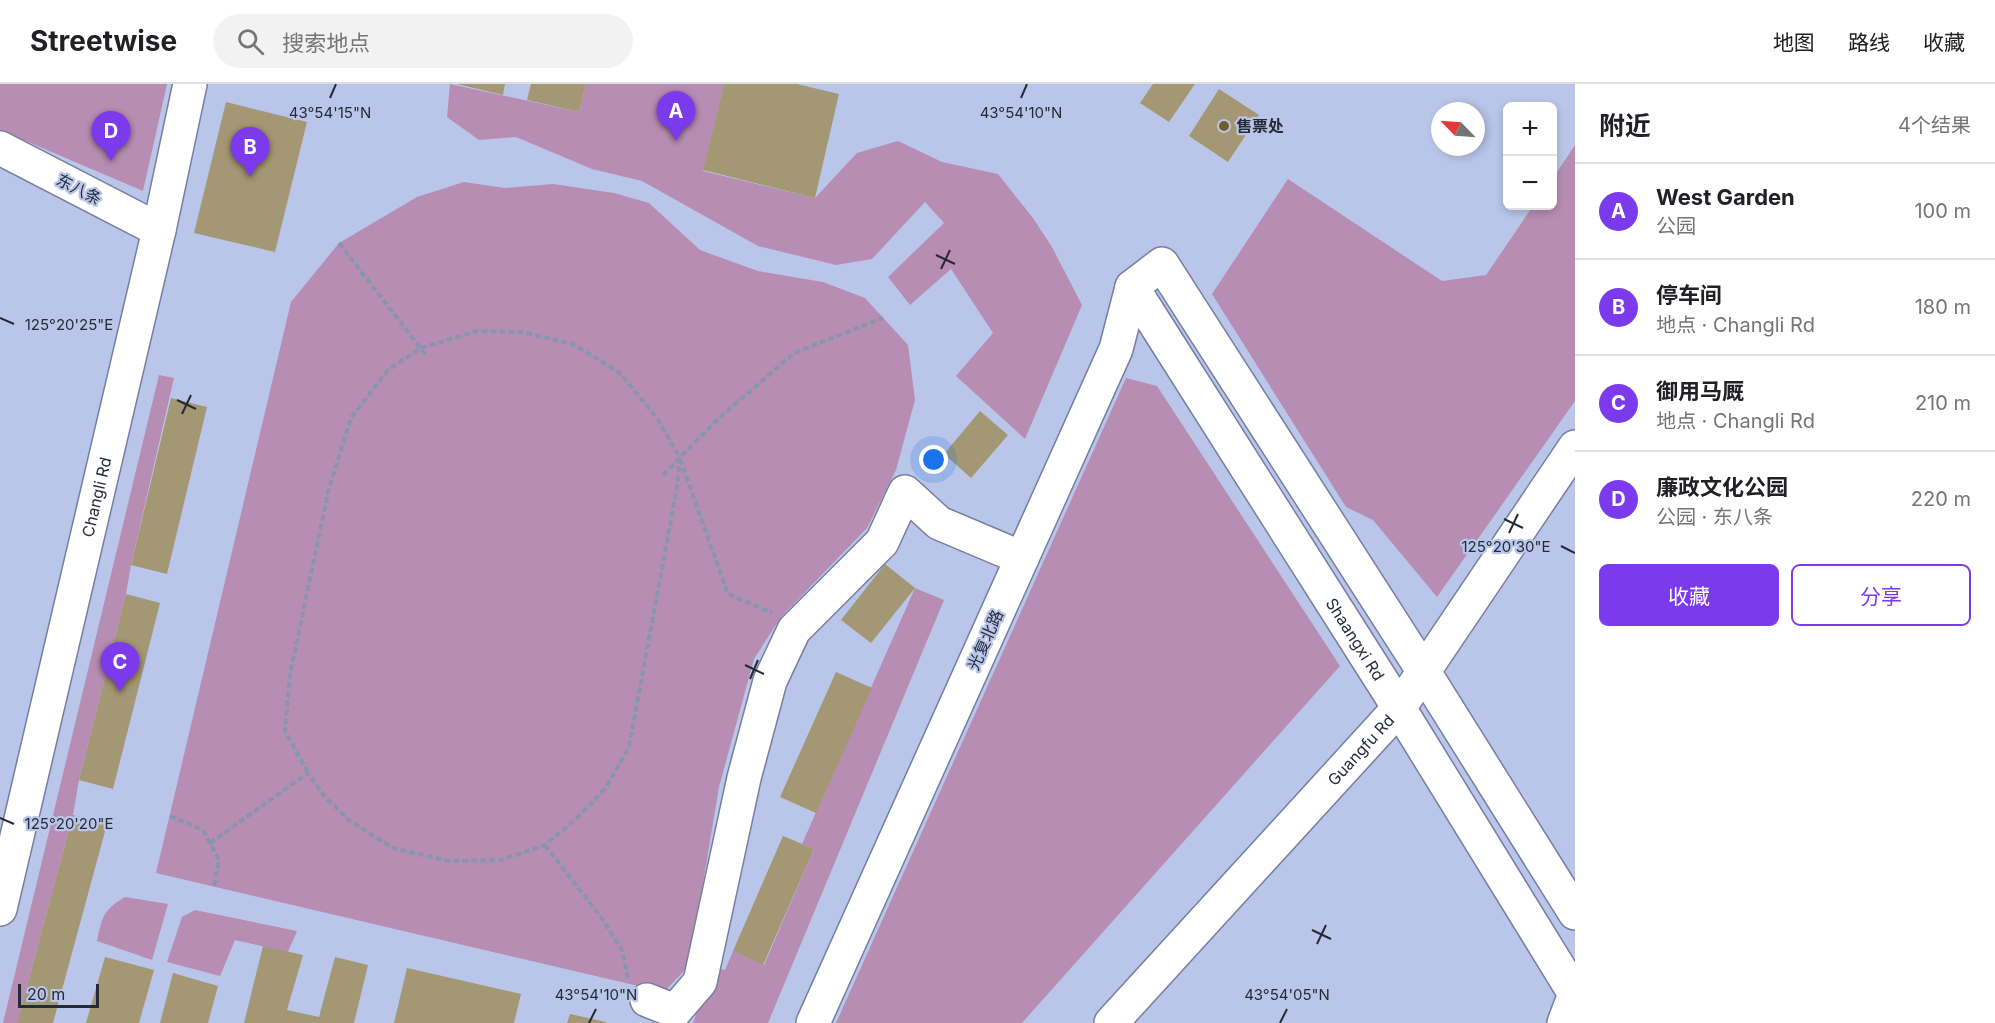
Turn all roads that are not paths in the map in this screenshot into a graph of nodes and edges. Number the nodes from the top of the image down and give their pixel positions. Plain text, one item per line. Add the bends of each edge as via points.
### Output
1 (190, 84) edge
2 (0, 148) edge
3 (159, 230) junction
4 (1132, 288) junction
5 (1575, 447) edge
6 (1022, 558) junction
7 (1424, 672) junction
8 (1399, 708) junction
9 (0, 909) edge
10 (1575, 913) edge
11 (1575, 994) edge
12 (636, 1005) edge
13 (813, 1023) edge
14 (1111, 1023) edge
15 (1564, 1023) edge

1 - 3 street, Changli Rd
2 - 3 street, 东八条
3 - 9 street, Changli Rd
4 - 6 street, 光复北路 via 1116,349
4 - 7 street via 1162,264
4 - 8 street, Shaangxi Rd
5 - 7 street, Guangfu Rd
6 - 12 street via 939,523 905,492 882,542 794,630 770,681 744,778 700,982 675,1011
6 - 13 street, 光复北路
7 - 8 street, Guangfu Rd
7 - 10 street
8 - 11 street, Shaangxi Rd
8 - 14 street, Guangfu Rd
11 - 15 street

